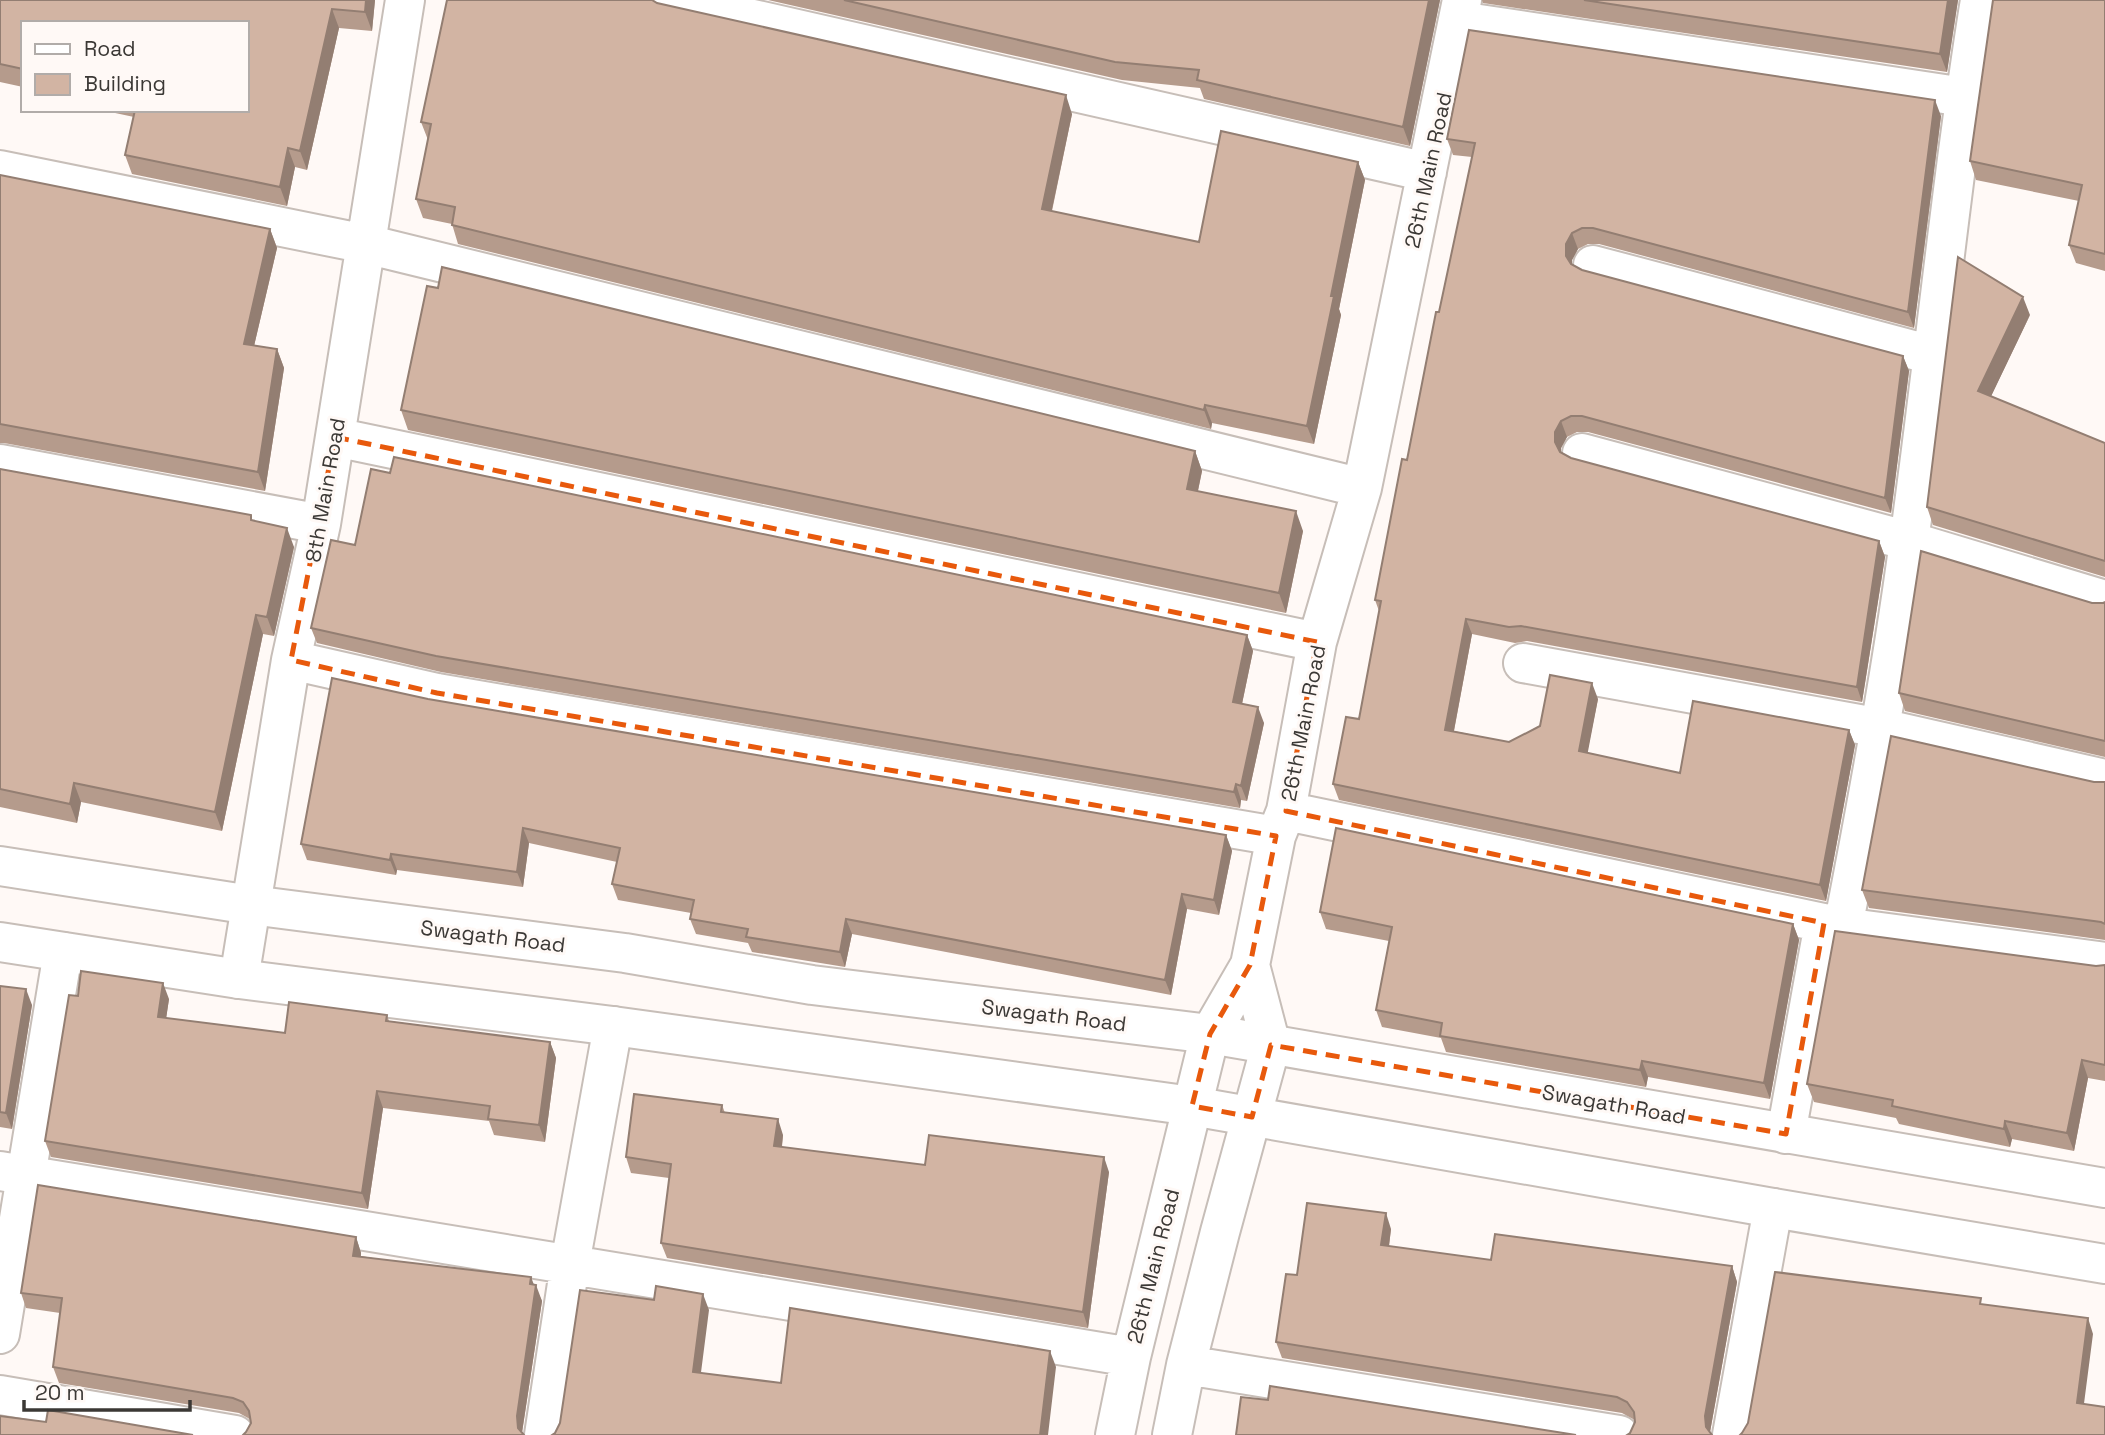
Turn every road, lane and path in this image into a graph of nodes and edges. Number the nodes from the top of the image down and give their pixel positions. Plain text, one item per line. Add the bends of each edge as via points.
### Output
1 (405, 0) edge
2 (668, 0) edge
3 (1980, 0) edge
4 (1460, 11) edge
5 (1965, 97) junction
6 (0, 170) edge
7 (1427, 172) junction
8 (366, 244) junction
9 (1593, 265) dead end
10 (1932, 355) junction
11 (335, 437) junction
12 (1583, 453) dead end
13 (0, 464) edge
14 (1362, 488) junction
15 (321, 524) junction
16 (1909, 541) junction
17 (2105, 600) edge
18 (1317, 642) junction
19 (291, 660) junction
20 (1523, 663) dead end
21 (1881, 728) junction
22 (2105, 779) edge
23 (1281, 824) junction
24 (0, 866) edge
25 (251, 905) junction
26 (1833, 925) junction
27 (0, 942) edge
28 (63, 952) junction
29 (2105, 962) edge
30 (1250, 965) junction
31 (239, 979) junction
32 (613, 1026) junction
33 (1210, 1034) junction
34 (1271, 1045) junction
35 (1192, 1106) junction
36 (1252, 1117) junction
37 (1786, 1134) junction
38 (13, 1173) edge
39 (2105, 1188) edge
40 (1773, 1208) junction
41 (570, 1264) junction
42 (2105, 1264) edge
43 (0, 1334) edge
44 (1131, 1357) junction
45 (1186, 1364) junction
46 (0, 1395) edge
47 (235, 1435) edge
48 (544, 1435) edge
49 (1115, 1435) edge
50 (1172, 1435) edge
51 (1619, 1435) edge
52 (1732, 1435) edge

1 - 8 street, 8th Main Road
2 - 7 street
3 - 5 street
4 - 5 street
4 - 7 street, 26th Main Road
5 - 10 street
6 - 8 street
7 - 14 street, 26th Main Road
8 - 11 street, 8th Main Road
8 - 14 street
9 - 10 street
10 - 16 street
11 - 15 street, 8th Main Road
11 - 18 street
12 - 16 street
13 - 15 street
14 - 18 street, 26th Main Road
15 - 19 street, 8th Main Road
16 - 17 street
16 - 21 street
18 - 23 street, 26th Main Road
19 - 23 street via 437,693
19 - 25 street, 8th Main Road
20 - 21 street
21 - 22 street
21 - 26 street
23 - 26 street
23 - 30 street, 26th Main Road
24 - 25 street, Swagath Road
25 - 31 street, 8th Main Road
25 - 33 street, Swagath Road via 625,953 812,985
26 - 29 street
26 - 37 street
27 - 28 street
28 - 31 street
28 - 38 street
30 - 33 street, 26th Main Road
30 - 34 street
31 - 32 street
32 - 35 street
32 - 41 street
33 - 34 street, Swagath Road
33 - 35 street, 26th Main Road
34 - 36 street
34 - 37 street, Swagath Road
35 - 36 street
35 - 44 street, 26th Main Road
36 - 40 street
36 - 45 street
37 - 39 street, Swagath Road
38 - 41 street
38 - 43 street
40 - 42 street
40 - 52 street
41 - 44 street
41 - 48 street
44 - 49 street, 26th Main Road
45 - 50 street
45 - 51 street
46 - 47 street

